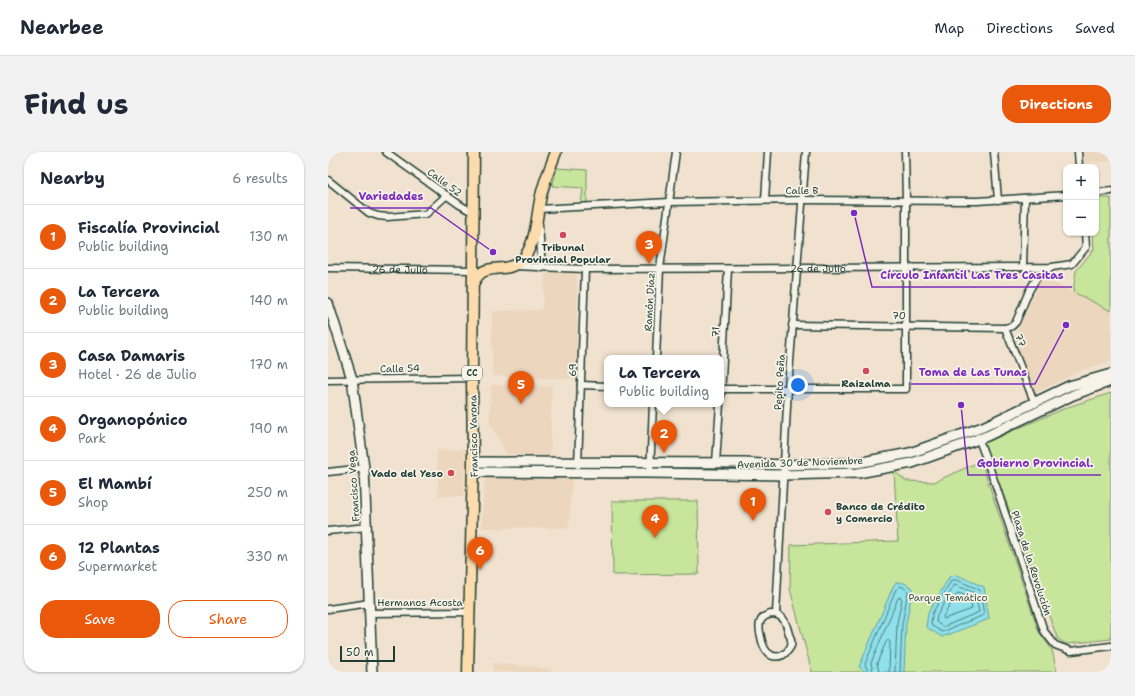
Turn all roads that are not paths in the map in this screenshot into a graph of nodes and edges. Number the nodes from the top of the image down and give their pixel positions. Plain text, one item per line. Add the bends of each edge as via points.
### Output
1 (386, 152) edge
2 (474, 152) edge
3 (556, 152) edge
4 (676, 152) edge
5 (768, 152) edge
6 (806, 152) edge
7 (905, 152) edge
8 (994, 152) edge
9 (1078, 152) edge
10 (1079, 164) edge
11 (328, 180) edge
12 (1111, 191) edge
13 (1099, 192) edge
14 (447, 195) junction
15 (1063, 195) edge
16 (1024, 198) junction
17 (765, 200) junction
18 (802, 200) junction
19 (906, 200) junction
20 (998, 200) junction
21 (669, 202) junction
22 (538, 209) junction
23 (474, 213) junction
24 (1085, 236) edge
25 (473, 254) junction
26 (513, 266) junction
27 (797, 267) junction
28 (1023, 267) junction
29 (1052, 267) junction
30 (328, 268) edge
31 (542, 268) junction
32 (660, 268) junction
33 (728, 268) junction
34 (906, 268) junction
35 (585, 269) junction
36 (473, 270) junction
37 (487, 270) junction
38 (473, 284) junction
39 (328, 303) edge
40 (792, 325) junction
41 (906, 325) junction
42 (1005, 328) junction
43 (656, 355) edge
44 (723, 355) edge
45 (1111, 374) edge
46 (472, 378) junction
47 (352, 379) junction
48 (328, 380) edge
49 (1111, 382) edge
50 (581, 385) junction
51 (604, 386) edge
52 (788, 388) junction
53 (724, 389) edge
54 (653, 407) edge
55 (720, 407) edge
56 (1037, 407) junction
57 (977, 434) junction
58 (578, 462) junction
59 (650, 462) junction
60 (716, 463) junction
61 (784, 464) junction
62 (473, 467) junction
63 (364, 468) junction
64 (328, 472) edge
65 (577, 472) junction
66 (650, 473) junction
67 (783, 475) junction
68 (367, 527) junction
69 (328, 531) edge
70 (370, 603) junction
71 (328, 609) edge
72 (370, 612) junction
73 (470, 612) junction
74 (776, 614) junction
75 (1111, 646) edge
76 (372, 672) edge
77 (468, 672) edge

1 - 14 street, Calle 52
2 - 23 main road, Francisco Varona / CC
3 - 22 main road
4 - 21 street, Ramón Díaz
5 - 17 street
6 - 18 street, Pepito Peña
7 - 19 street
8 - 20 street
9 - 10 street
11 - 14 street via 370,213 378,216 426,214
12 - 13 street
14 - 23 street, Calle 52
15 - 16 street, Calle B
16 - 20 street, Calle B
16 - 28 street
17 - 18 street, Calle B
17 - 21 street, Calle B
18 - 19 street, Calle B
18 - 27 street, Pepito Peña
19 - 20 street, Calle B
19 - 34 street
21 - 22 street, Calle B
21 - 32 street, Ramón Díaz
22 - 26 main road via 527,253
22 - 31 street
23 - 25 main road, Francisco Varona / CC
24 - 29 street, 26 de Julio via 1086,247 1072,264
25 - 36 main road, Francisco Varona / CC
25 - 37 main road
26 - 31 street, 26 de Julio
26 - 37 main road
27 - 33 street, 26 de Julio
27 - 34 street, 26 de Julio
27 - 40 street, Pepito Peña
28 - 29 street, 26 de Julio
28 - 34 street, 26 de Julio
29 - 42 street, 77 via 1039,274 1016,322
30 - 36 street, 26 de Julio
31 - 35 street, 26 de Julio
32 - 33 street, 26 de Julio
32 - 35 street, 26 de Julio
32 - 43 street, Ramón Díaz
33 - 44 street, 71
34 - 41 street
35 - 50 street, 69
36 - 38 main road, Francisco Varona / CC
37 - 38 main road via 480,273
38 - 46 main road, Francisco Varona / CC
39 - 47 main road, Francisco Vega
40 - 41 street, 70
40 - 52 street, Pepito Peña
41 - 42 street, 70
41 - 52 street via 906,389
42 - 56 street, 77
45 - 56 main road, Avenida 30 de Noviembre via 1069,386
46 - 47 street, Calle 54
46 - 62 main road, Francisco Varona / CC
47 - 48 street, Calle 54
47 - 63 main road, Francisco Vega
49 - 56 main road, Avenida 30 de Noviembre
50 - 51 street
50 - 58 street, 69
52 - 53 street
52 - 61 street, Pepito Peña
54 - 59 street
55 - 60 street
56 - 57 main road, Avenida 30 de Noviembre
57 - 61 main road, Avenida 30 de Noviembre via 910,453 857,463
57 - 67 main road, Avenida 30 de Noviembre via 912,462 858,473
57 - 75 street, Plaza de la Revolución via 1044,631 1055,646 1071,651
58 - 59 main road, Avenida 30 de Noviembre
58 - 62 main road, Avenida 30 de Noviembre
58 - 65 street, 69
59 - 60 main road, Avenida 30 de Noviembre
59 - 66 street
60 - 61 main road, Avenida 30 de Noviembre
61 - 67 street, Pepito Peña
62 - 65 main road, Avenida 30 de Noviembre
62 - 73 main road, Francisco Varona / CC
63 - 64 street
63 - 68 main road, Francisco Vega
65 - 66 main road, Avenida 30 de Noviembre
66 - 67 main road, Avenida 30 de Noviembre
67 - 74 street, Pepito Peña
68 - 69 street
68 - 70 main road, Francisco Vega
70 - 71 street, Hermanos Acosta
70 - 72 main road, Francisco Vega
72 - 73 street, Hermanos Acosta
72 - 76 main road, Francisco Vega
73 - 77 main road, Francisco Varona / CC
74 - 74 street via 784,618 791,641 786,654 772,656 764,650 758,626 767,615

